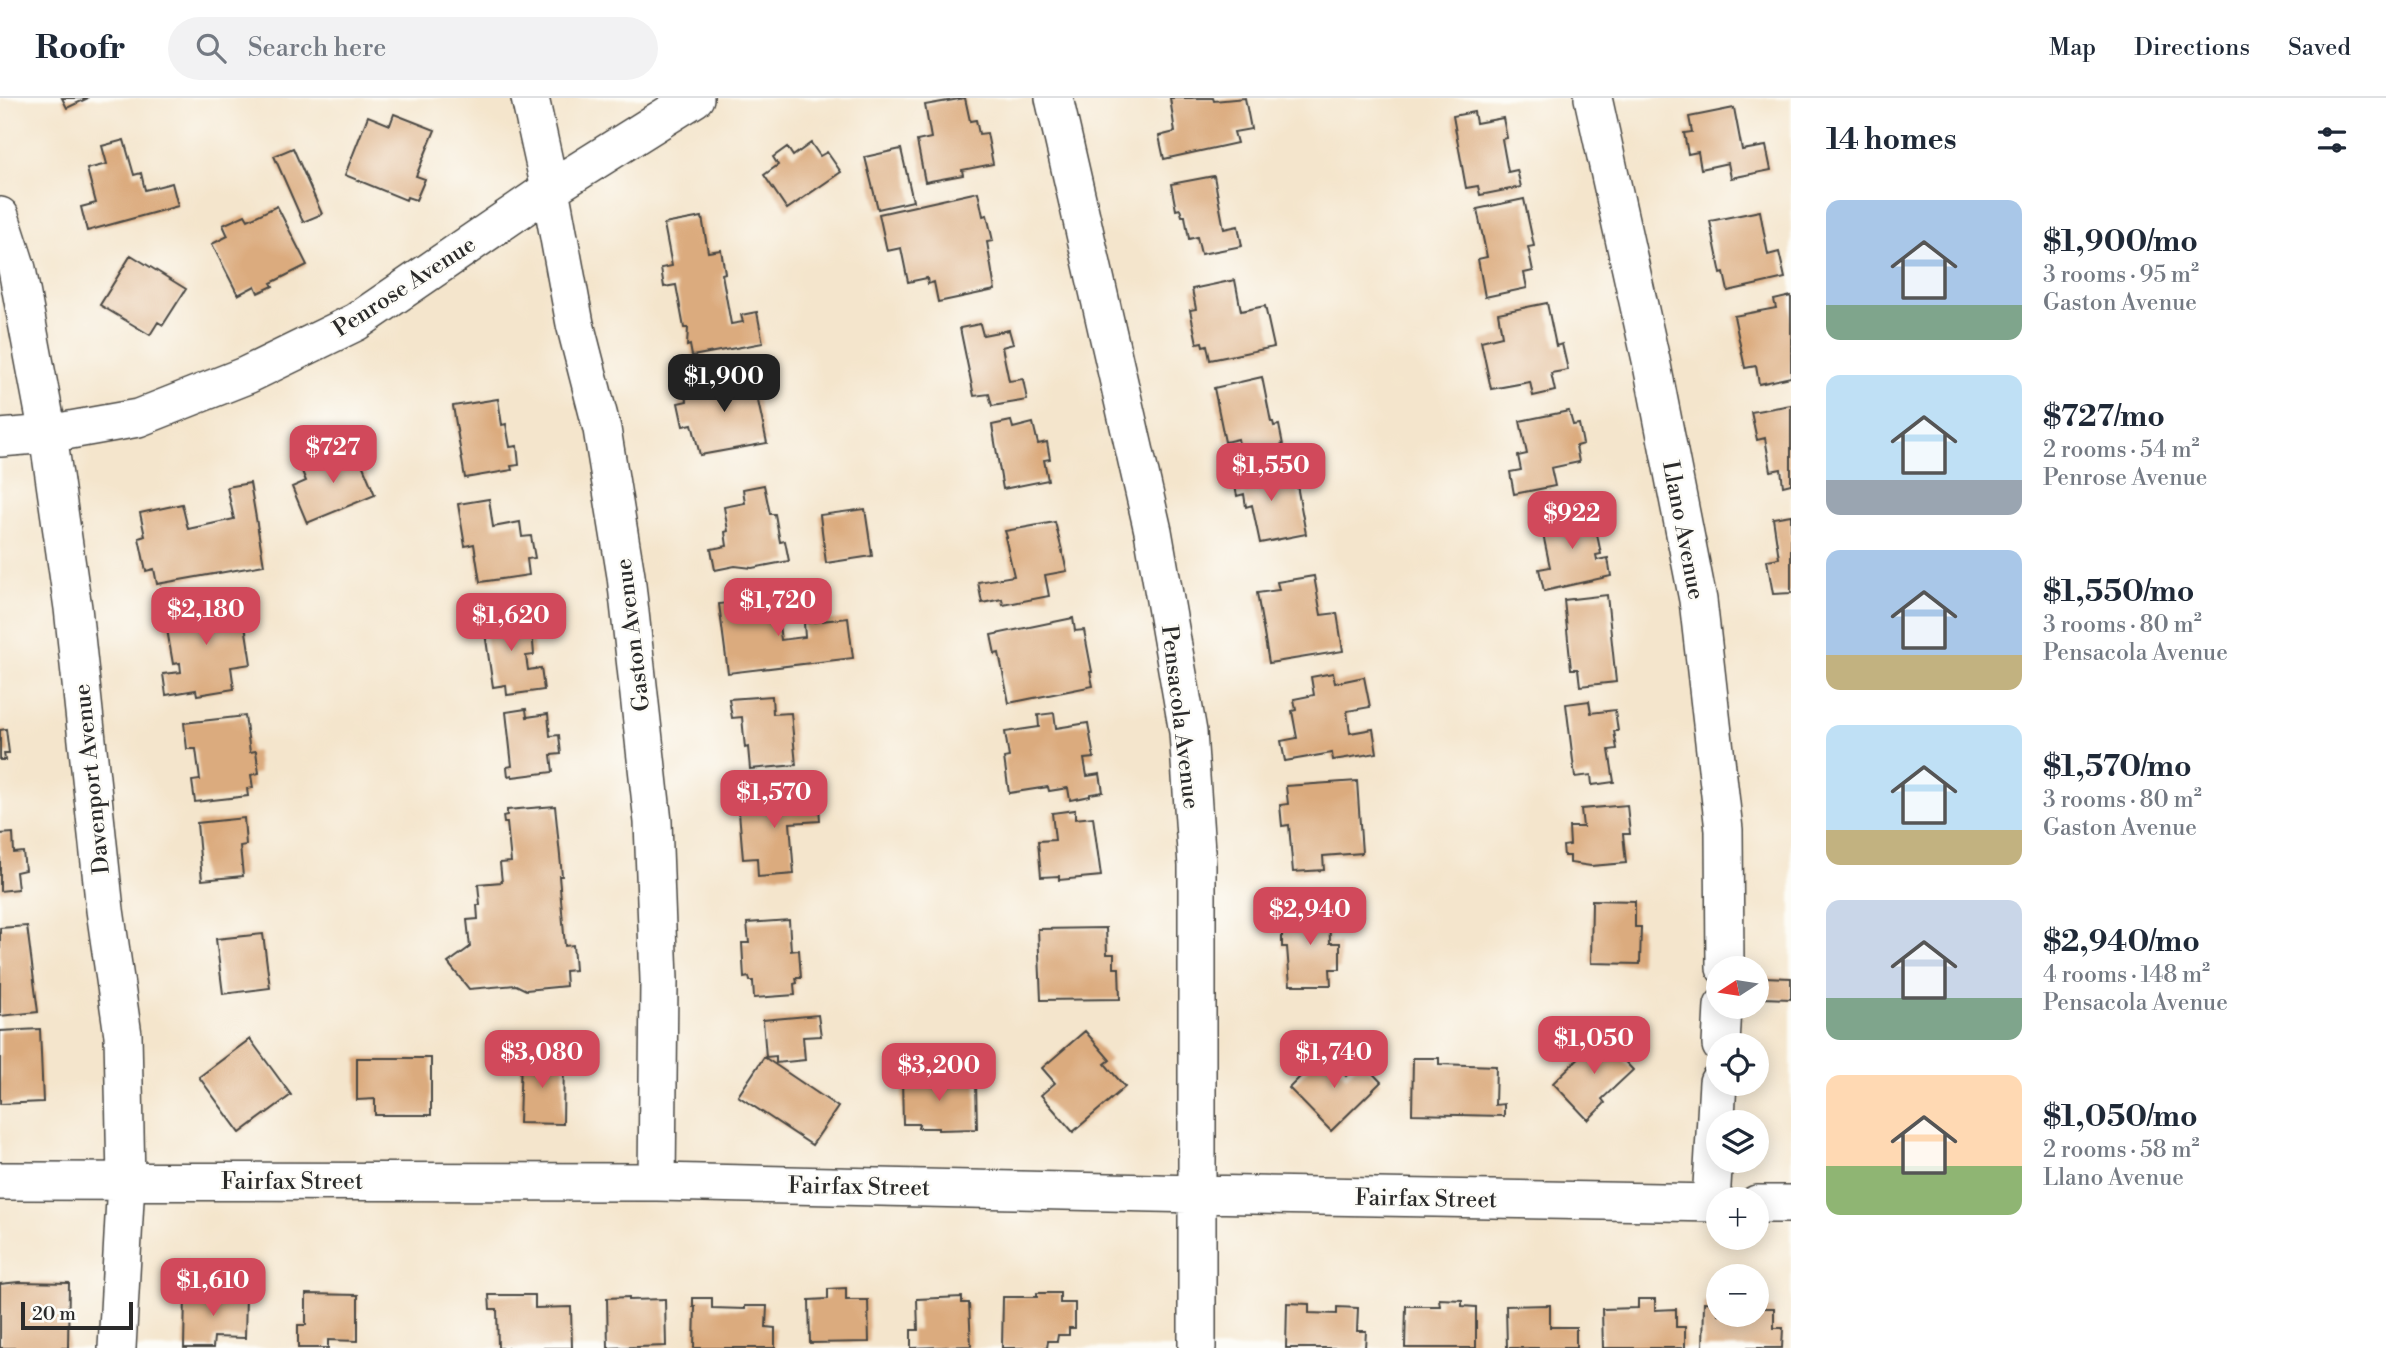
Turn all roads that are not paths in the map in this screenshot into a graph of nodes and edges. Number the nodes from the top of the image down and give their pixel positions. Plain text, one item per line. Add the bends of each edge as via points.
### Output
1 (530, 98) edge
2 (695, 98) edge
3 (1054, 98) edge
4 (1593, 98) edge
5 (550, 189) junction
6 (0, 216) edge
7 (48, 434) junction
8 (0, 438) edge
9 (1725, 956) edge
10 (1718, 1096) edge
11 (0, 1181) edge
12 (126, 1181) junction
13 (656, 1181) junction
14 (1715, 1187) edge
15 (1198, 1194) junction
16 (1706, 1203) edge
17 (1769, 1204) edge
18 (1791, 1204) edge
19 (117, 1348) edge
20 (1196, 1348) edge

1 - 5 street, Gaston Avenue
2 - 5 street, Penrose Avenue
3 - 15 street, Pensacola Avenue via 1153,531 1188,732 1197,866
4 - 9 street, Llano Avenue via 1698,600 1724,830
5 - 7 street, Penrose Avenue via 344,328 247,375 138,418
5 - 13 street, Gaston Avenue via 575,324 602,429 622,550 652,808 659,980
6 - 7 street, Davenport Avenue via 17,269
7 - 8 street, Penrose Avenue
7 - 12 street, Davenport Avenue via 123,1035
10 - 14 street
11 - 12 street, Fairfax Street
12 - 13 street, Fairfax Street
12 - 19 street, Davenport Avenue
13 - 15 street, Fairfax Street
15 - 16 street, Fairfax Street
15 - 20 street, Pensacola Avenue
17 - 18 street

